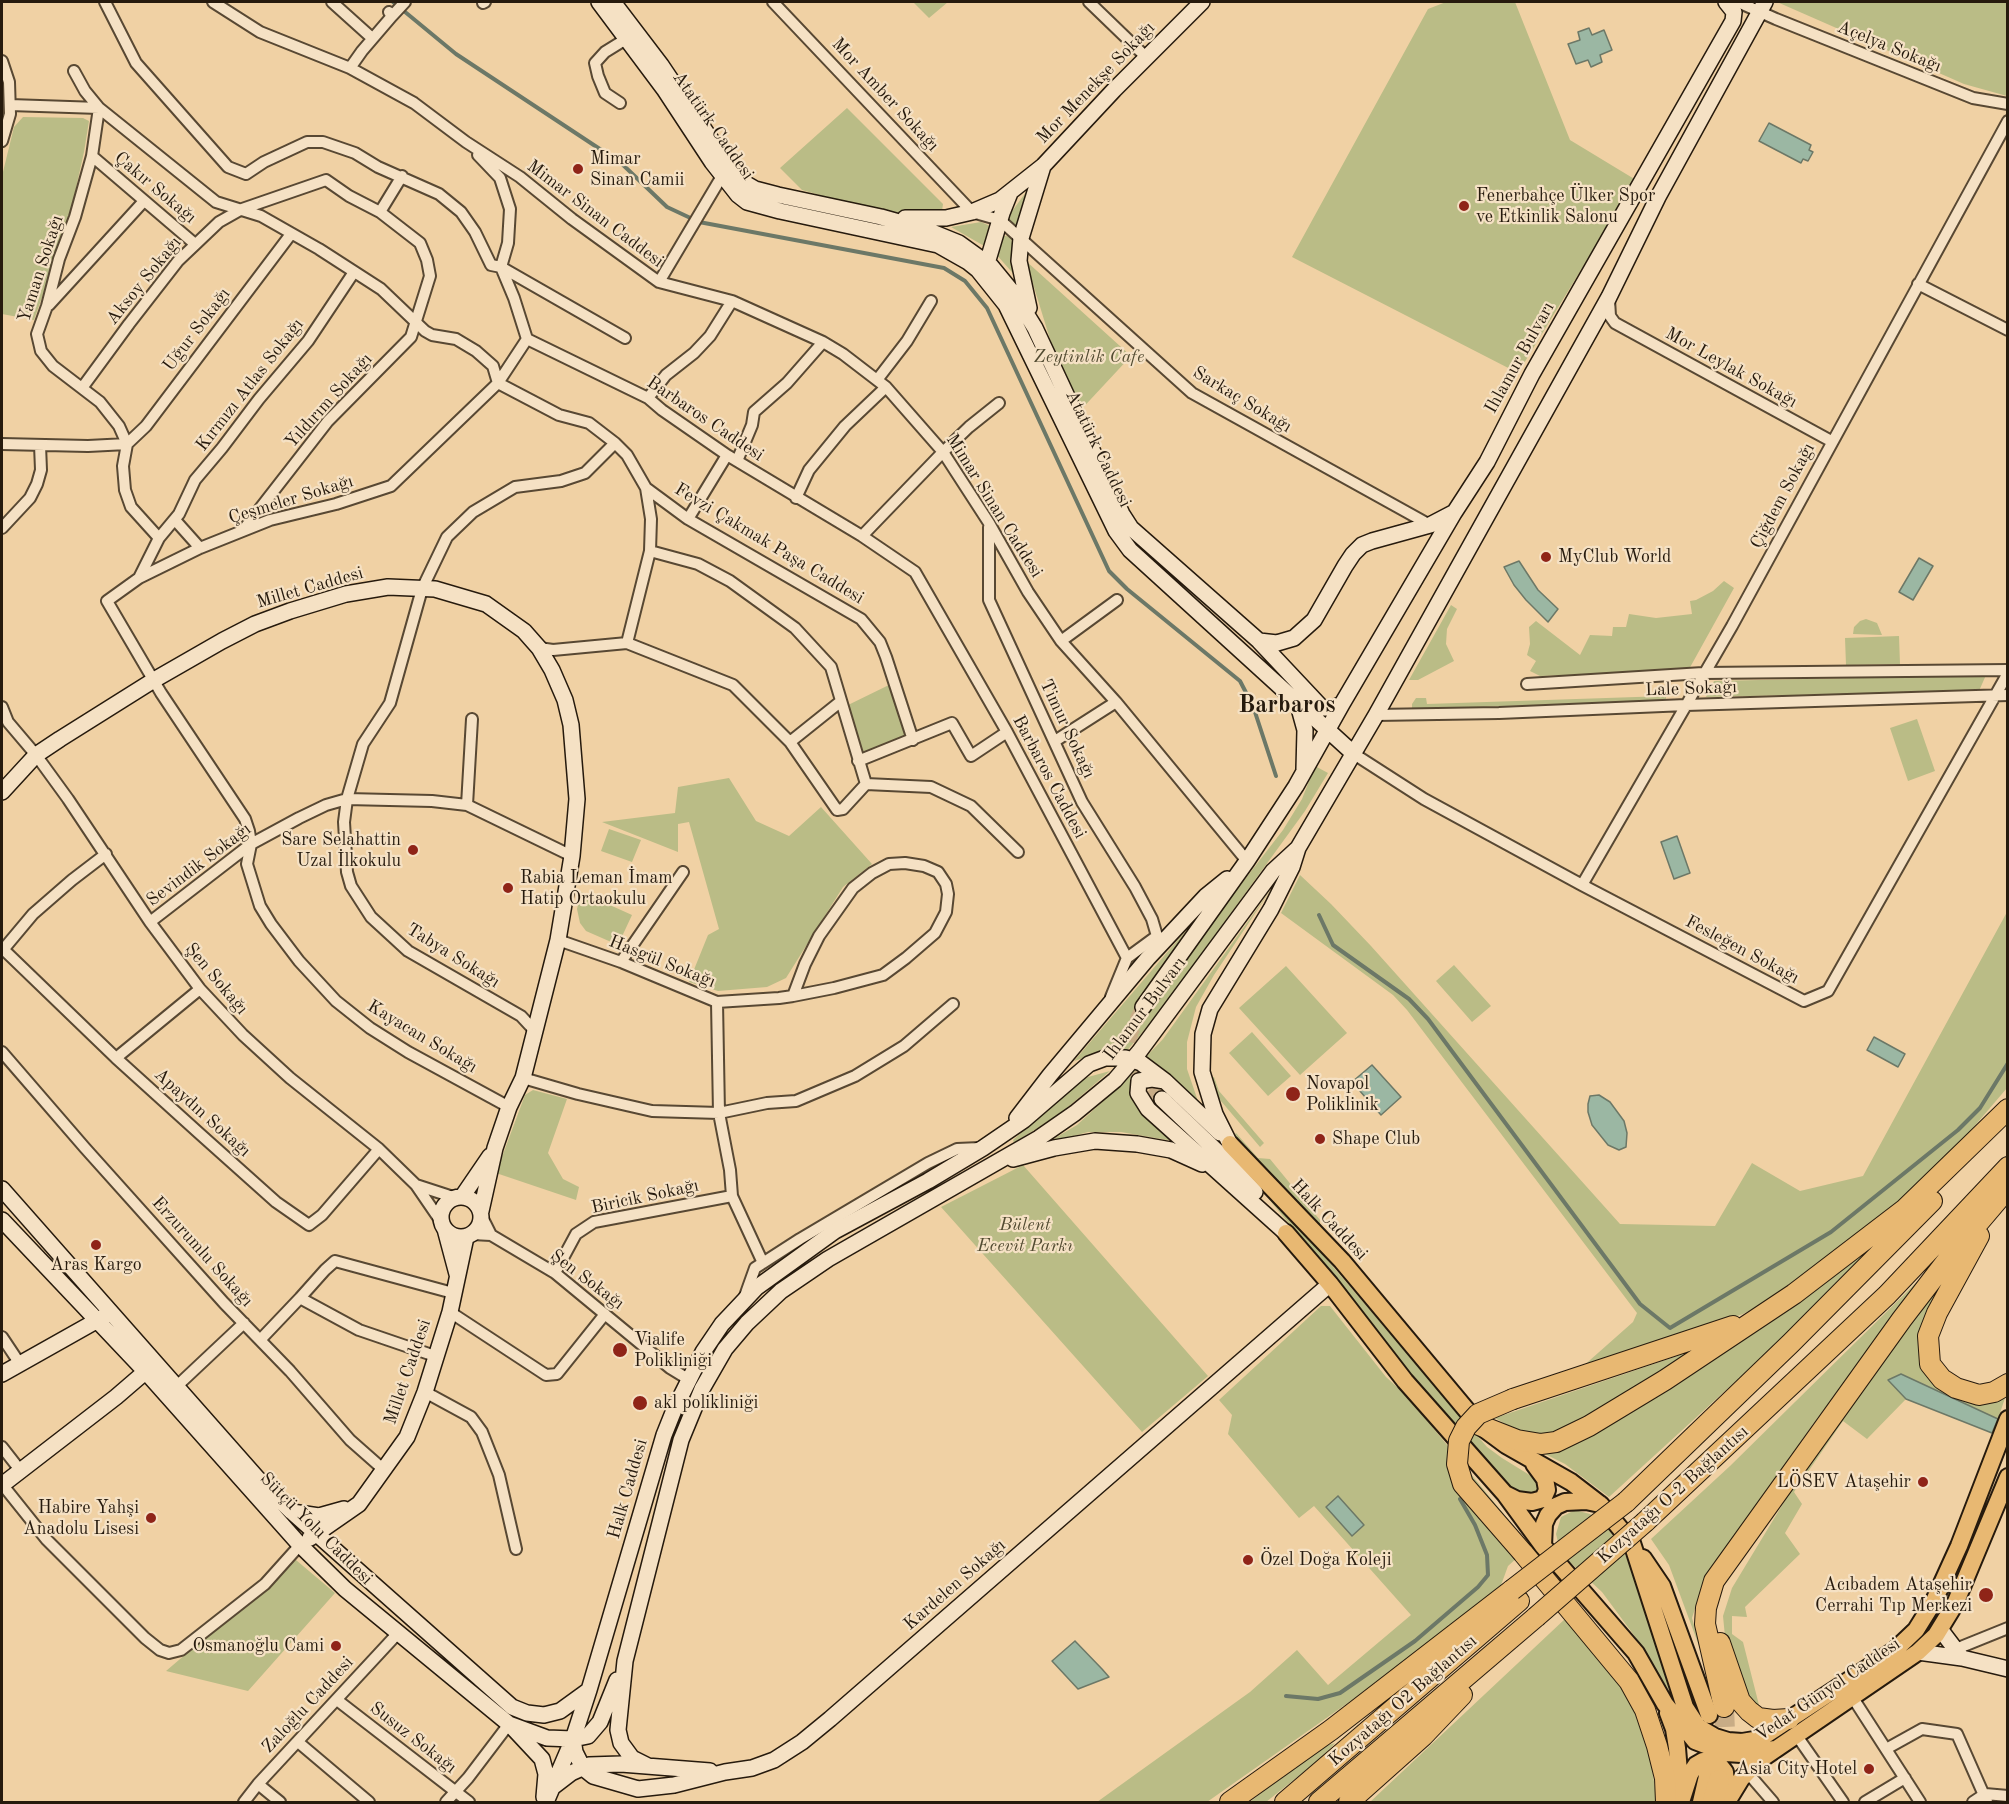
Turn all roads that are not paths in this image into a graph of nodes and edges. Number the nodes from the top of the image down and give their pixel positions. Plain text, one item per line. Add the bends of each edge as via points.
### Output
1 (105, 2) edge
2 (213, 2) edge
3 (332, 2) edge
4 (405, 2) edge
5 (598, 2) edge
6 (613, 2) edge
7 (773, 2) edge
8 (1089, 2) edge
9 (1202, 2) edge
10 (1726, 2) edge
11 (1738, 2) edge
12 (1762, 7) edge
13 (372, 38) junction
14 (626, 39) junction
15 (1146, 57) junction
16 (2, 61) edge
17 (350, 68) junction
18 (74, 71) dead end
19 (621, 103) dead end
20 (2007, 104) edge
21 (10, 105) junction
22 (99, 108) junction
23 (2007, 121) edge
24 (2, 141) edge
25 (466, 142) junction
26 (92, 156) junction
27 (1043, 166) junction
28 (727, 172) junction
29 (402, 176) junction
30 (1010, 193) junction
31 (144, 201) junction
32 (242, 209) junction
33 (380, 212) junction
34 (972, 212) junction
35 (881, 217) junction
36 (1000, 220) junction
37 (291, 234) junction
38 (1021, 238) junction
39 (195, 244) junction
40 (501, 267) junction
41 (985, 269) junction
42 (354, 272) junction
43 (659, 282) junction
44 (1918, 284) junction
45 (1609, 297) junction
46 (732, 301) junction
47 (932, 301) dead end
48 (47, 306) junction
49 (417, 321) junction
50 (1035, 328) junction
51 (2007, 330) edge
52 (625, 338) dead end
53 (526, 339) junction
54 (823, 342) junction
55 (498, 383) junction
56 (881, 384) junction
57 (82, 388) junction
58 (648, 398) junction
59 (999, 403) dead end
60 (1831, 441) junction
61 (615, 443) junction
62 (2, 444) edge
63 (126, 444) junction
64 (40, 445) junction
65 (943, 452) junction
66 (732, 458) junction
67 (646, 488) junction
68 (796, 498) junction
69 (1454, 513) junction
70 (688, 519) junction
71 (175, 520) junction
72 (989, 523) junction
73 (1430, 525) junction
74 (2, 528) edge
75 (243, 531) junction
76 (862, 536) junction
77 (159, 538) junction
78 (200, 548) junction
79 (650, 551) junction
80 (139, 578) junction
81 (422, 589) junction
82 (1117, 600) dead end
83 (1061, 641) junction
84 (1259, 641) junction
85 (627, 642) junction
86 (539, 648) junction
87 (2007, 671) edge
88 (1703, 673) junction
89 (153, 680) junction
90 (1527, 684) dead end
91 (2002, 695) edge
92 (840, 702) junction
93 (1116, 702) junction
94 (1297, 702) junction
95 (1342, 704) junction
96 (1686, 705) junction
97 (2, 707) edge
98 (1322, 708) junction
99 (1376, 715) junction
100 (472, 718) dead end
101 (1328, 731) junction
102 (1007, 732) junction
103 (913, 740) junction
104 (1055, 741) junction
105 (790, 742) junction
106 (1354, 754) junction
107 (36, 755) junction
108 (858, 761) junction
109 (1303, 774) junction
110 (866, 784) junction
111 (2, 792) edge
112 (347, 799) junction
113 (467, 805) junction
114 (251, 844) junction
115 (1298, 848) junction
116 (1018, 852) dead end
117 (106, 854) junction
118 (572, 856) junction
119 (1247, 861) junction
120 (683, 872) dead end
121 (1582, 885) junction
122 (150, 922) junction
123 (1161, 938) junction
124 (558, 940) junction
125 (2, 949) edge
126 (1127, 958) junction
127 (621, 962) junction
128 (200, 989) junction
129 (793, 996) junction
130 (717, 1002) junction
131 (953, 1004) dead end
132 (1143, 1007) tunnel mouth
133 (1106, 1008) junction
134 (534, 1030) junction
135 (2, 1052) edge
136 (116, 1058) junction
137 (1131, 1060) junction
138 (523, 1078) junction
139 (1166, 1081) junction
140 (1162, 1099) tunnel mouth
141 (508, 1107) junction
142 (2007, 1108) edge
143 (719, 1113) junction
144 (2007, 1120) edge
145 (1013, 1128) junction
146 (1230, 1144) junction
147 (495, 1148) junction
148 (983, 1148) junction
149 (379, 1149) junction
150 (995, 1164) junction
151 (2007, 1167) edge
152 (1222, 1174) junction
153 (416, 1185) junction
154 (2, 1189) edge
155 (2007, 1191) edge
156 (732, 1196) junction
157 (459, 1197) junction
158 (481, 1214) junction
159 (2, 1220) edge
160 (443, 1226) junction
161 (1286, 1233) junction
162 (469, 1235) junction
163 (491, 1235) junction
164 (763, 1263) junction
165 (555, 1273) junction
166 (458, 1276) junction
167 (1330, 1284) junction
168 (453, 1293) junction
169 (1794, 1294) junction
170 (300, 1298) junction
171 (744, 1299) junction
172 (450, 1312) junction
173 (605, 1314) junction
174 (104, 1317) junction
175 (244, 1323) junction
176 (2, 1337) edge
177 (261, 1339) junction
178 (435, 1356) junction
179 (20, 1364) junction
180 (152, 1367) junction
181 (2, 1374) edge
182 (688, 1379) junction
183 (2007, 1384) edge
184 (177, 1386) junction
185 (425, 1392) junction
186 (2007, 1419) edge
187 (1479, 1425) junction
188 (2, 1447) edge
189 (1533, 1462) junction
190 (1799, 1465) junction
191 (20, 1470) junction
192 (384, 1470) junction
193 (2007, 1477) edge
194 (2, 1485) edge
195 (1505, 1494) junction
196 (359, 1504) junction
197 (1601, 1505) junction
198 (292, 1512) junction
199 (322, 1538) junction
200 (1632, 1543) junction
201 (1543, 1546) junction
202 (516, 1549) dead end
203 (305, 1550) junction
204 (1517, 1594) junction
205 (413, 1617) junction
206 (1536, 1617) junction
207 (2007, 1628) edge
208 (1940, 1629) junction
209 (399, 1632) junction
210 (1918, 1652) junction
211 (1959, 1654) junction
212 (625, 1661) junction
213 (2007, 1669) edge
214 (590, 1690) junction
215 (1853, 1698) junction
216 (337, 1700) junction
217 (1665, 1704) junction
218 (1717, 1711) joint
219 (508, 1724) junction
220 (1793, 1727) junction
221 (573, 1740) junction
222 (298, 1742) junction
223 (1774, 1749) junction
224 (1886, 1749) junction
225 (648, 1766) junction
226 (583, 1768) junction
227 (725, 1772) junction
228 (1747, 1772) junction
229 (1714, 1776) joint
230 (1905, 1778) junction
231 (258, 1784) junction
232 (553, 1787) junction
233 (455, 1791) junction
234 (2007, 1797) edge
235 (1986, 1798) edge
236 (244, 1803) edge
237 (280, 1803) edge
238 (369, 1803) edge
239 (446, 1803) edge
240 (469, 1803) edge
241 (544, 1803) edge
242 (1230, 1803) edge
243 (1285, 1803) edge
244 (1319, 1803) edge
245 (1349, 1803) edge
246 (1666, 1803) edge
247 (1675, 1803) edge
248 (1681, 1803) edge
249 (1701, 1803) edge
250 (1713, 1803) edge
251 (1727, 1803) edge
252 (1773, 1803) edge
253 (1843, 1803) edge
254 (1865, 1803) edge
255 (1920, 1803) edge
256 (1973, 1803) edge

1 - 29 street via 136,63 228,168 246,174 307,142 323,142
2 - 17 street, Mimar Sinan Caddesi via 260,32
3 - 13 street
4 - 13 street
5 - 14 main road, Atatürk Caddesi
6 - 28 main road, Atatürk Caddesi via 662,65
7 - 34 street, Mor Amber Sokağı
8 - 15 street
9 - 15 main road, Mor Menekşe Sokağı
10 - 69 main road, Ihlamur Bulvarı via 1734,12 1733,21 1532,374 1487,462
11 - 12 street, Açelya Sokağı
12 - 20 street, Açelya Sokağı via 1973,98
12 - 45 main road, Ihlamur Bulvarı via 1658,197
13 - 17 street
14 - 19 street via 595,63 605,93
14 - 28 main road, Atatürk Caddesi
15 - 27 main road, Mor Menekşe Sokağı
16 - 21 street via 9,82
17 - 25 street, Mimar Sinan Caddesi via 414,103
18 - 22 street
21 - 22 street
21 - 24 street
22 - 26 street, Yaman Sokağı
22 - 32 street via 216,202
23 - 44 street, Çiğdem Sokağı
25 - 40 street via 500,178 510,209 508,243
25 - 43 street, Mimar Sinan Caddesi via 520,177
26 - 31 street, Çakır Sokağı
26 - 48 street, Yaman Sokağı
27 - 30 main road, Mor Menekşe Sokağı
27 - 38 main road
28 - 35 main road, Atatürk Caddesi via 755,189
28 - 41 main road, Atatürk Caddesi via 738,195 747,202 938,245
28 - 43 street
29 - 33 street
29 - 40 street via 439,194 461,212 491,265
30 - 34 main road, Mor Menekşe Sokağı
30 - 36 main road
31 - 39 street, Çakır Sokağı
31 - 48 street
32 - 33 street, Aksoy Sokağı via 326,180
32 - 37 street
32 - 39 street, Aksoy Sokağı via 219,222
33 - 49 street, Yıldırım Sokağı via 420,243 427,260 430,276
34 - 35 main road, Mor Menekşe Sokağı via 946,218
34 - 36 street, Sarkaç Sokağı
35 - 41 main road, Atatürk Caddesi via 959,243
36 - 38 street, Sarkaç Sokağı
36 - 41 main road
37 - 42 street
37 - 63 street, Uğur Sokağı via 146,426
38 - 50 main road via 1019,261
38 - 73 street, Sarkaç Sokağı via 1192,393
39 - 57 street, Aksoy Sokağı
40 - 52 street
40 - 53 street
41 - 50 main road, Atatürk Caddesi via 1014,294
41 - 94 main road, Atatürk Caddesi via 1116,531 1130,550
42 - 49 street via 381,289
42 - 71 street, Kırmızı Atlas Sokağı via 308,341 195,480
43 - 46 street, Mimar Sinan Caddesi
44 - 51 street
44 - 60 street, Çiğdem Sokağı
45 - 60 street, Mor Leylak Sokağı via 1614,323
45 - 99 main road, Ihlamur Bulvarı
46 - 54 street, Mimar Sinan Caddesi
46 - 58 street via 710,336 666,375
47 - 56 street
48 - 57 street, Yaman Sokağı via 37,334 41,351 53,366
49 - 55 street via 432,334 456,339 476,351 493,366
49 - 75 street, Yıldırım Sokağı via 411,337 328,421
50 - 84 main road, Atatürk Caddesi via 1131,528
53 - 55 street, Çeşmeler Sokağı
53 - 58 street, Barbaros Caddesi
54 - 56 street, Mimar Sinan Caddesi
54 - 66 street via 788,383 754,412 752,425
55 - 61 street, Fevzi Çakmak Paşa Caddesi via 559,415 589,423
55 - 75 street, Çeşmeler Sokağı via 391,486
56 - 65 street, Mimar Sinan Caddesi
56 - 68 street via 809,470
57 - 63 street, Yaman Sokağı via 100,402 119,426
58 - 66 street, Barbaros Caddesi
59 - 65 street
60 - 88 street, Çiğdem Sokağı
61 - 67 street, Fevzi Çakmak Paşa Caddesi via 627,455
61 - 81 street, Tabya Sokağı via 585,473 561,481 515,487 473,512 447,537
62 - 64 street
63 - 64 street
63 - 77 street via 125,490 131,507
64 - 74 street via 37,484 30,498
65 - 72 street, Mimar Sinan Caddesi
65 - 76 street
66 - 68 street, Barbaros Caddesi
66 - 70 street
67 - 70 street, Fevzi Çakmak Paşa Caddesi
67 - 79 street via 651,519
68 - 76 street, Barbaros Caddesi
69 - 73 main road
69 - 95 main road, Ihlamur Bulvarı
70 - 103 street, Fevzi Çakmak Paşa Caddesi via 861,619 880,642
71 - 77 street, Kırmızı Atlas Sokağı
71 - 78 street
72 - 83 street, Mimar Sinan Caddesi
72 - 104 street, Timur Sokağı via 990,600
73 - 84 main road via 1362,545 1314,620 1294,638 1277,643
75 - 78 street, Çeşmeler Sokağı
76 - 102 street, Barbaros Caddesi via 915,572
77 - 80 street, Kırmızı Atlas Sokağı
78 - 80 street, Çeşmeler Sokağı
79 - 85 street
79 - 92 street via 698,564 730,581 795,628 831,667
80 - 89 street, Çeşmeler Sokağı via 107,601
81 - 86 main road, Millet Caddesi via 444,591 486,604 524,631
81 - 89 main road, Millet Caddesi via 388,587 346,594 290,611 255,624
81 - 112 street, Tabya Sokağı via 390,703 363,744
82 - 83 street
83 - 93 street, Mimar Sinan Caddesi
84 - 98 main road, Atatürk Caddesi
85 - 86 street via 573,649
85 - 105 street via 733,685
86 - 118 main road, Millet Caddesi via 565,700 572,725 577,799
87 - 88 street, Lale Sokağı
87 - 91 street, Fesleğen Sokağı
88 - 90 street, Lale Sokağı
88 - 96 street, Çiğdem Sokağı
89 - 107 main road, Millet Caddesi
89 - 114 street, Kayacan Sokağı via 245,819
91 - 96 street, Lale Sokağı
91 - 121 street, Fesleğen Sokağı via 1828,991 1818,997 1804,1001
92 - 105 street
92 - 108 street
93 - 104 street
93 - 119 street, Mimar Sinan Caddesi
94 - 101 main road, Atatürk Caddesi
94 - 109 main road via 1305,730
95 - 98 main road
95 - 101 main road, Ihlamur Bulvarı
96 - 99 street, Lale Sokağı
96 - 121 street, Çiğdem Sokağı
97 - 107 street, Şen Sokağı via 8,722
98 - 101 main road
99 - 106 main road, Ihlamur Bulvarı
100 - 113 street
101 - 106 main road, Atatürk Caddesi
101 - 109 main road
102 - 103 street via 971,756 952,723
102 - 126 street, Barbaros Caddesi
103 - 108 street
104 - 123 street, Timur Sokağı via 1082,802 1135,887
105 - 110 street via 837,810 843,809
106 - 115 main road, Ihlamur Bulvarı
106 - 121 street, Fesleğen Sokağı via 1424,799
107 - 111 main road, Millet Caddesi
107 - 117 street, Şen Sokağı
108 - 110 street
109 - 119 main road
110 - 116 street via 931,787 971,806
112 - 113 street, Sevindik Sokağı
112 - 114 street, Sevindik Sokağı via 317,809
112 - 134 street, Tabya Sokağı via 347,872 359,901 371,917 408,951 521,1016
113 - 118 street, Sevindik Sokağı
114 - 122 street, Sevindik Sokağı
114 - 141 street, Kayacan Sokağı via 247,864 260,906 299,961 336,1001 408,1053
115 - 137 main road, Ihlamur Bulvarı via 1273,871
115 - 146 main road, Ihlamur Bulvarı via 1271,909 1210,1010 1203,1034 1202,1072 1215,1114
117 - 122 street, Şen Sokağı
117 - 125 street via 33,914
118 - 124 main road, Millet Caddesi
119 - 123 main road, Halk Caddesi
119 - 132 main road
120 - 127 street
122 - 128 street, Şen Sokağı
123 - 126 street
123 - 133 main road, Halk Caddesi
124 - 127 street, Hasgül Sokağı
124 - 134 main road, Millet Caddesi
125 - 136 street, Apaydın Sokağı
126 - 133 street
127 - 130 street, Hasgül Sokağı
128 - 136 street
128 - 149 street, Şen Sokağı via 290,1078
129 - 129 street, Hasgül Sokağı via 883,975 921,945 935,933 946,912 948,894 938,872 924,866 890,864 853,888 819,936
129 - 130 street, Hasgül Sokağı
130 - 143 street
131 - 143 street via 904,1046 855,1076 796,1101
133 - 145 main road, Halk Caddesi via 1018,1116
134 - 138 main road, Millet Caddesi
135 - 175 street, Erzurumlu Sokağı
136 - 149 street, Apaydın Sokağı via 276,1202 309,1225
137 - 139 main road, Halk Caddesi
137 - 145 main road, Halk Caddesi via 1105,1058 1089,1064
137 - 150 main road, Ihlamur Bulvarı via 1115,1080 1075,1113
138 - 141 main road, Millet Caddesi
138 - 143 street via 652,1112
139 - 146 main road, Halk Caddesi
139 - 152 main road via 1140,1081 1141,1099
140 - 161 main road via 1224,1158
141 - 147 main road, Millet Caddesi
142 - 169 highway via 1905,1209
143 - 156 street
144 - 204 highway, Kozyatağı O-2 Bağlantısı, bridge via 1791,1343 1626,1502
145 - 148 main road, Halk Caddesi
146 - 187 main road, Halk Caddesi via 1342,1261
147 - 157 main road
147 - 158 main road
148 - 164 street via 957,1149 928,1163
148 - 171 main road, Halk Caddesi via 835,1231 776,1271
149 - 153 street, Şen Sokağı
150 - 152 main road via 1095,1141 1170,1150
150 - 212 main road, Halk Caddesi via 781,1291 725,1349 702,1389 681,1440
151 - 206 highway, Kozyatağı O-2 Bağlantısı, bridge via 1887,1295 1645,1522
152 - 161 main road
153 - 157 street, Şen Sokağı
153 - 160 street, Şen Sokağı
154 - 174 main road, Sütçü Yolu Caddesi
155 - 183 highway via 1937,1313 1928,1336 1928,1349 1930,1364 1956,1389 1979,1395
155 - 190 highway via 1902,1319
156 - 164 street
156 - 165 street, Biricik Sokağı via 594,1222 576,1234
157 - 158 main road via 474,1201
157 - 160 main road via 450,1200 442,1210
158 - 162 main road via 477,1230
158 - 163 street
159 - 174 main road, Sütçü Yolu Caddesi
160 - 162 main road via 454,1236
160 - 166 main road
161 - 167 main road
162 - 163 street, Şen Sokağı
162 - 166 main road, Millet Caddesi
163 - 165 street, Şen Sokağı
164 - 171 street via 755,1268
165 - 173 street, Şen Sokağı
166 - 168 main road, Millet Caddesi
167 - 195 main road via 1405,1381
167 - 227 main road, Kardelen Sokağı via 811,1734 774,1760
168 - 170 street via 335,1262
168 - 172 main road, Millet Caddesi
169 - 187 highway via 1665,1380 1556,1442 1517,1440
169 - 246 highway, bridge via 1730,1328 1478,1414 1459,1441 1457,1464 1463,1484 1629,1681 1658,1746
170 - 177 street
170 - 178 street via 358,1329
171 - 182 main road, Halk Caddesi via 722,1324
172 - 173 street via 546,1375 557,1374
172 - 178 main road, Millet Caddesi
173 - 182 street, Şen Sokağı
174 - 179 main road
174 - 180 main road, Sütçü Yolu Caddesi
175 - 177 street, Erzurumlu Sokağı
175 - 184 street
176 - 179 street
177 - 192 street, Erzurumlu Sokağı via 350,1440
178 - 185 main road, Millet Caddesi
179 - 181 main road
180 - 184 main road, Sütçü Yolu Caddesi
180 - 191 main road
180 - 203 main road, Sütçü Yolu Caddesi
182 - 214 main road, Halk Caddesi via 664,1435
184 - 198 main road, Sütçü Yolu Caddesi
185 - 192 main road, Millet Caddesi via 407,1437
185 - 202 street via 471,1417 482,1432 499,1475
186 - 220 main road, Vedat Günyol Caddesi via 1959,1546 1916,1630
187 - 189 main road, Halk Caddesi
188 - 191 street
189 - 195 main road via 1545,1479 1547,1490 1543,1499 1532,1502
189 - 197 main road, Halk Caddesi via 1571,1482
190 - 218 highway via 1725,1565 1709,1594 1706,1624
190 - 220 highway via 1738,1563 1716,1610 1720,1647 1740,1701 1758,1718
191 - 194 main road
192 - 196 main road, Millet Caddesi
193 - 208 main road, Vedat Günyol Caddesi via 1955,1604
194 - 203 street via 46,1539 145,1638 169,1653 181,1650
195 - 201 main road
196 - 198 main road via 319,1516
196 - 199 main road, Millet Caddesi
197 - 200 main road, Vedat Günyol Caddesi
197 - 201 main road via 1586,1501 1556,1506 1544,1524
198 - 199 main road, Sütçü Yolu Caddesi
199 - 203 main road, Millet Caddesi
199 - 205 main road, Sütçü Yolu Caddesi
200 - 218 main road via 1662,1586
200 - 220 main road, Vedat Günyol Caddesi via 1685,1707 1698,1727 1715,1737 1742,1742
201 - 217 main road via 1636,1653
203 - 209 main road, Sütçü Yolu Caddesi via 345,1589
204 - 242 highway
204 - 243 highway, Kozyatağı O2 Bağlantısı
205 - 209 main road
205 - 214 main road, Sütçü Yolu Caddesi via 512,1707 544,1715 560,1711
206 - 244 highway, Kozyatağı O-2 Bağlantısı
206 - 245 highway via 1423,1736
207 - 211 street
208 - 210 main road, Vedat Günyol Caddesi
208 - 211 main road
209 - 216 street, Zaloğlu Caddesi
209 - 219 main road, Sütçü Yolu Caddesi
210 - 211 main road
210 - 215 main road, Vedat Günyol Caddesi
211 - 213 main road
212 - 221 main road via 600,1722 588,1736
212 - 225 main road via 618,1730 621,1743 632,1758
214 - 221 main road, Halk Caddesi
215 - 220 main road, Vedat Günyol Caddesi
215 - 224 street
216 - 222 street, Zaloğlu Caddesi
216 - 233 street, Susuz Sokağı
217 - 223 main road via 1695,1741 1709,1748 1741,1754
217 - 247 main road via 1677,1748
219 - 221 main road, Sütçü Yolu Caddesi via 547,1738
219 - 233 street
219 - 241 main road via 542,1759 546,1774
220 - 223 main road, Vedat Günyol Caddesi
220 - 253 street
221 - 226 main road
221 - 232 main road, Halk Caddesi
222 - 231 street, Zaloğlu Caddesi
222 - 238 street
223 - 228 main road, Vedat Günyol Caddesi
224 - 230 street
224 - 235 street via 1922,1729 1957,1734
225 - 226 main road
225 - 227 main road
226 - 227 main road, Kardelen Sokağı via 593,1776 638,1789
226 - 232 main road
228 - 251 main road, Vedat Günyol Caddesi
228 - 252 street
229 - 249 main road
229 - 250 highway
230 - 254 street
230 - 255 street
231 - 236 street, Zaloğlu Caddesi
231 - 237 street
232 - 241 main road, Halk Caddesi
233 - 239 street
233 - 240 street, Susuz Sokağı
234 - 235 street
235 - 256 street
248 - 251 main road via 1690,1774 1703,1761 1714,1762 1725,1772

